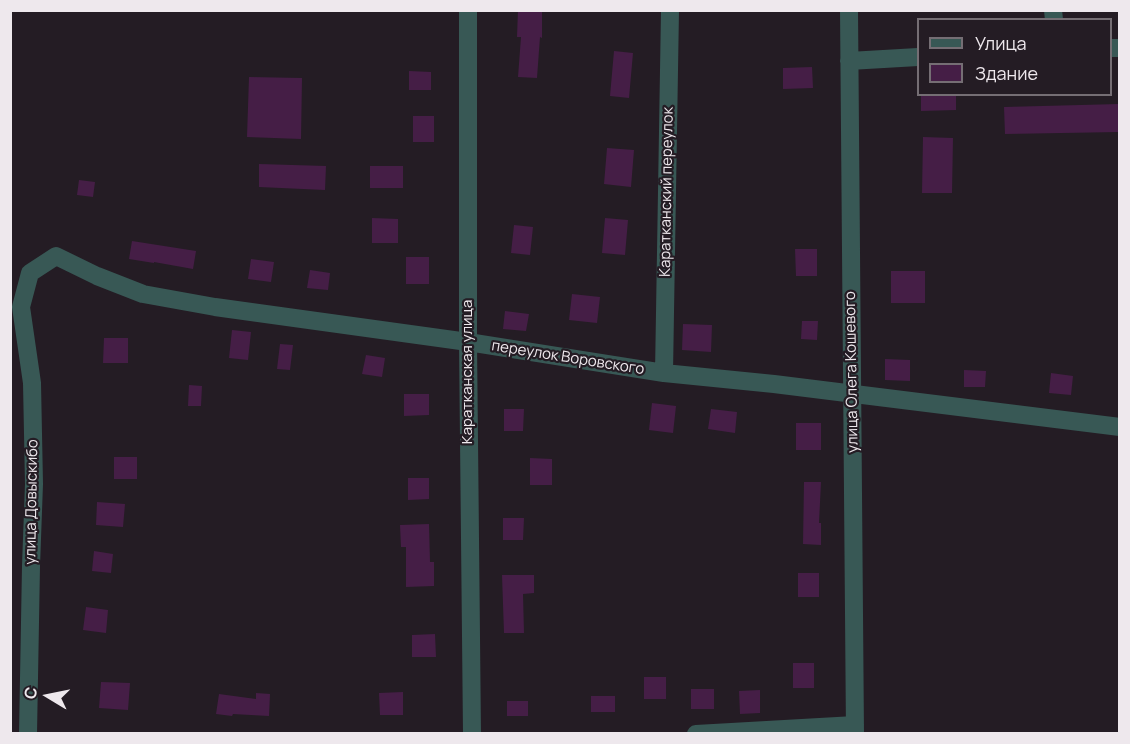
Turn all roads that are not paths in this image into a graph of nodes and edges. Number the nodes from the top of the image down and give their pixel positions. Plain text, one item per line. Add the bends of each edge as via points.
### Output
1 (468, 10) edge
2 (670, 10) edge
3 (849, 10) edge
4 (917, 57) edge
5 (849, 61) junction
6 (30, 273) joint
7 (468, 342) junction
8 (664, 374) junction
9 (852, 394) junction
10 (1119, 427) edge
11 (855, 729) edge
12 (28, 734) edge
13 (472, 734) edge
14 (696, 734) edge

1 - 7 street, Каратканская улица
2 - 8 street, Каратканский переулок
3 - 5 street, улица Олега Кошевого
4 - 5 street
5 - 9 street, улица Олега Кошевого
6 - 7 street, переулок Воровского via 56,256 143,294
6 - 12 street, улица Довыскибо via 21,307 32,382 34,484
7 - 8 street, переулок Воровского
7 - 13 street, Каратканская улица
8 - 9 street, переулок Воровского
9 - 10 street, переулок Воровского
9 - 11 street, улица Олега Кошевого
11 - 14 street

